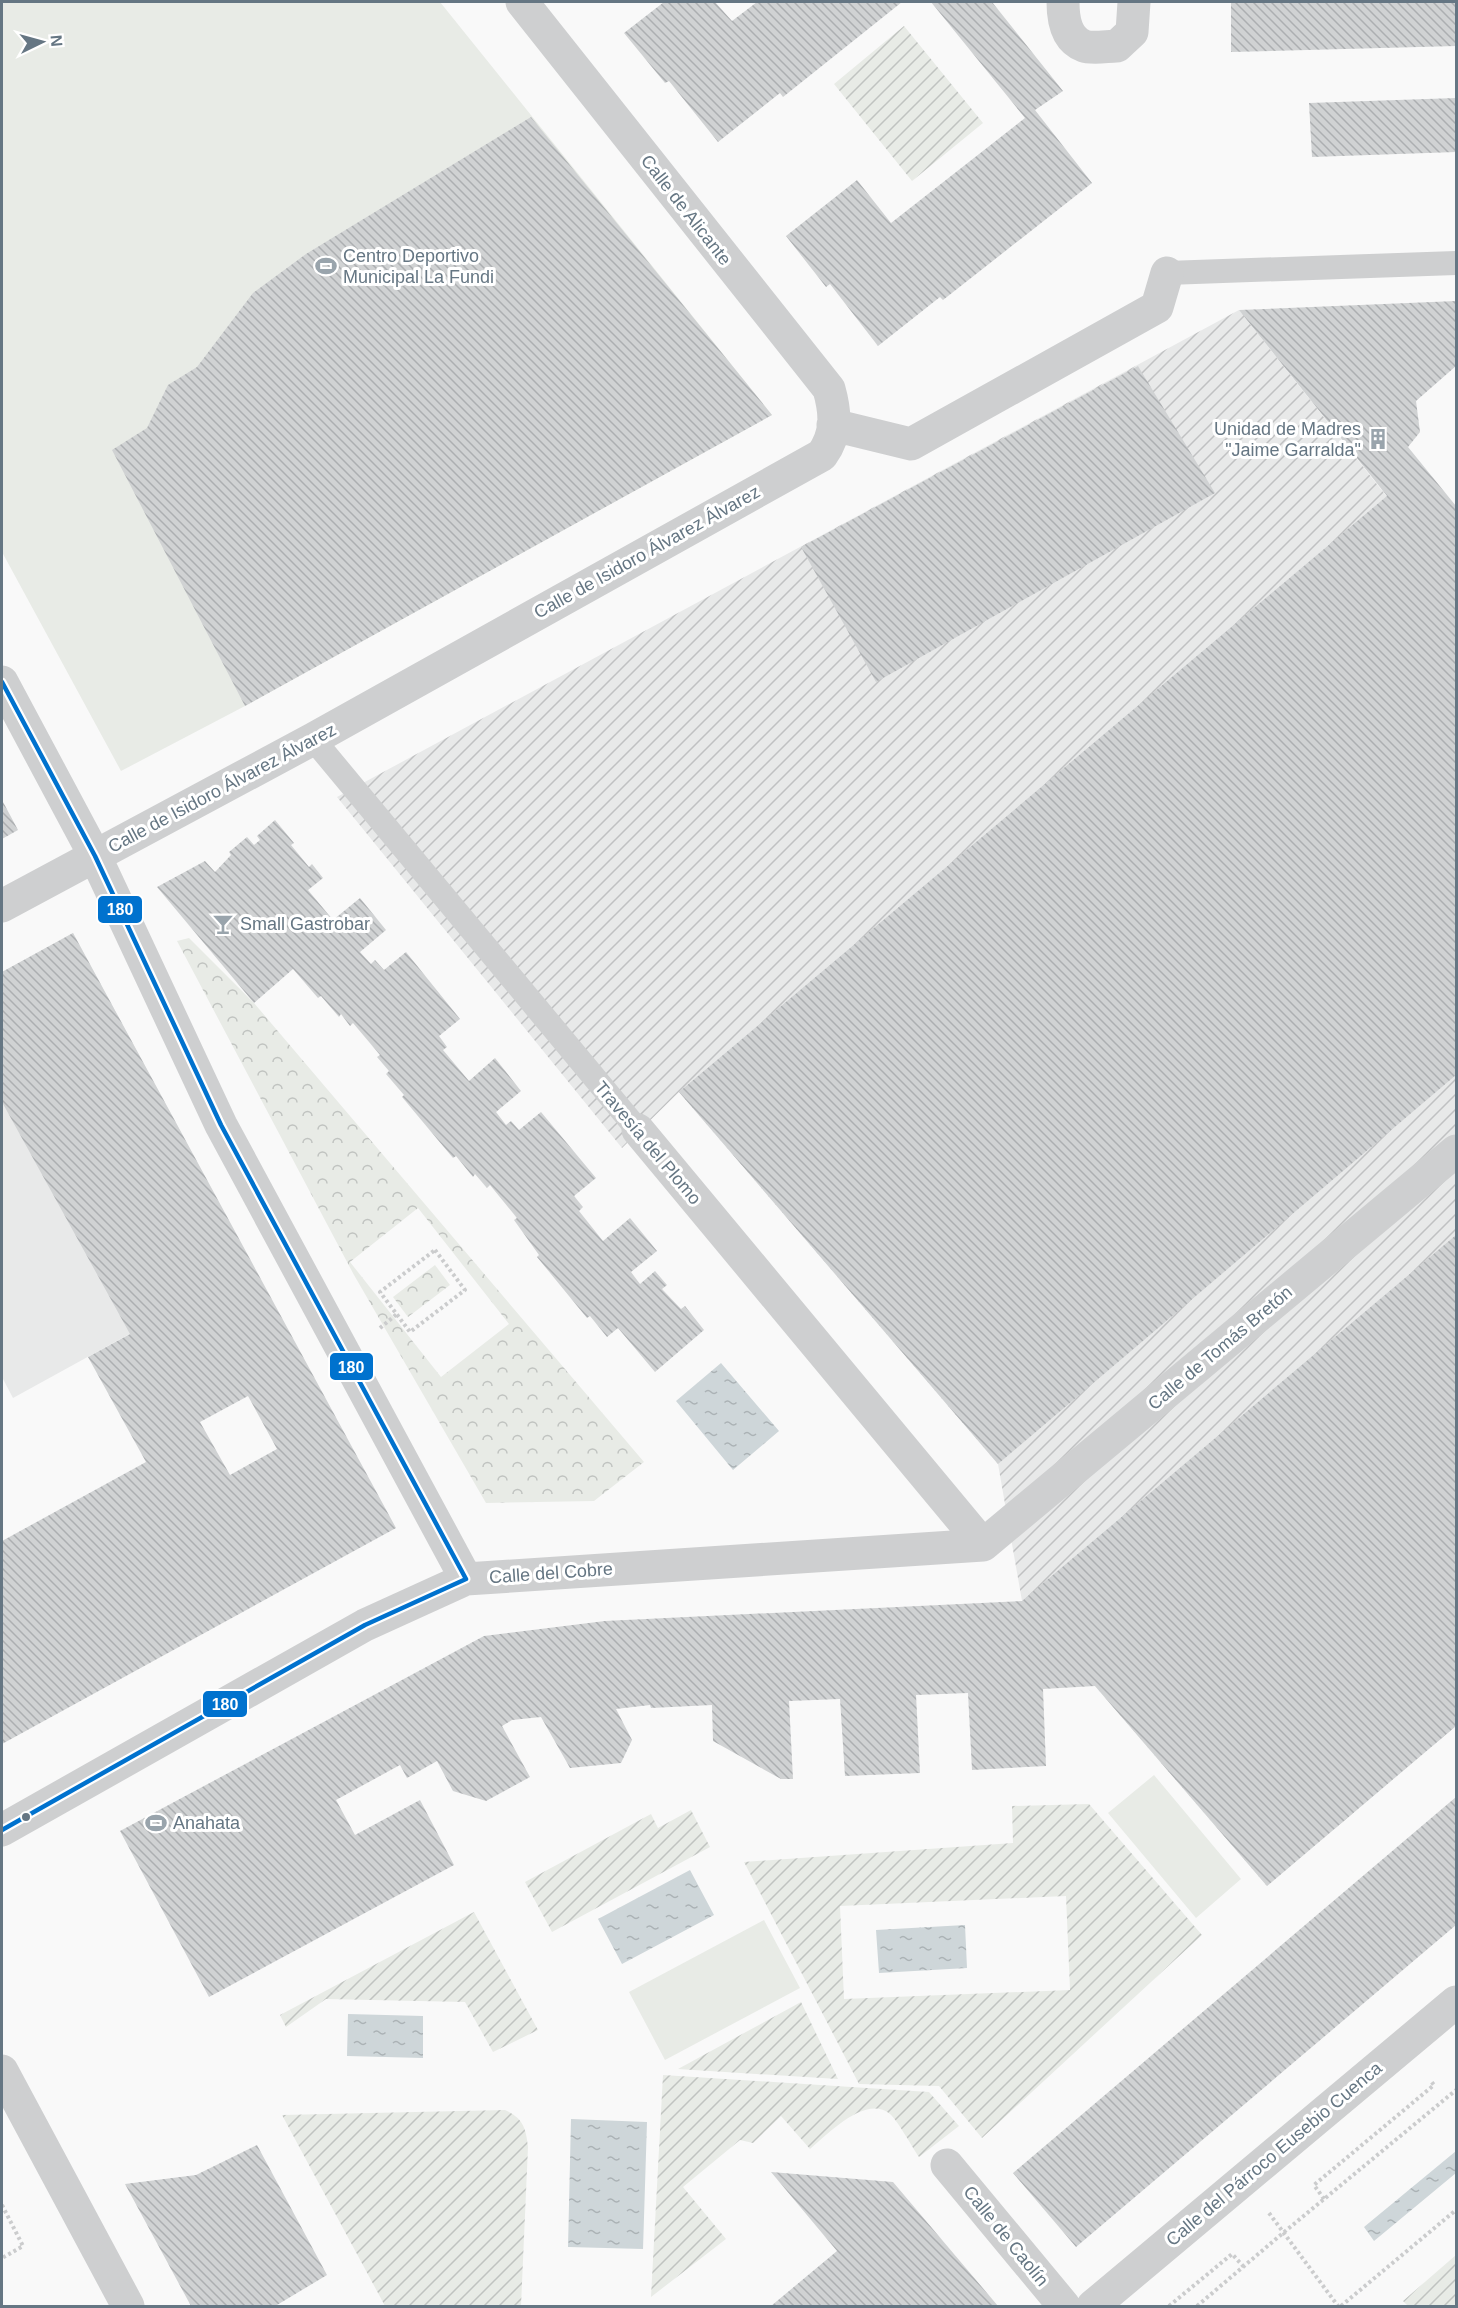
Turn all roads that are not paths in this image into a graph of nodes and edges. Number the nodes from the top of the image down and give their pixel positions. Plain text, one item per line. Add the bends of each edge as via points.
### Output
1 (522, 2) edge
2 (1063, 2) edge
3 (1134, 2) edge
4 (1456, 263) edge
5 (1167, 273) joint
6 (833, 425) junction
7 (2, 682) edge
8 (313, 739) junction
9 (95, 856) junction
10 (2, 906) edge
11 (638, 1130) joint
12 (1456, 1150) edge
13 (983, 1545) junction
14 (466, 1579) junction
15 (2, 1830) edge
16 (1456, 2002) edge
17 (2, 2071) edge
18 (947, 2165) dead end
19 (128, 2307) edge
20 (1064, 2307) edge
21 (1093, 2307) edge

1 - 6 street, Calle de Alicante via 829,389
2 - 3 street via 1063,22 1085,47 1117,46 1132,32
4 - 5 lane
5 - 6 street via 1157,307 911,444
6 - 8 street, Calle de Isidoro Álvarez Álvarez via 831,442 822,455
7 - 9 street
8 - 9 street, Calle de Isidoro Álvarez Álvarez
8 - 11 lane, Travesía del Plomo
9 - 10 street, Calle de Isidoro Álvarez Álvarez
9 - 14 street via 221,1125
11 - 13 street, Travesía del Plomo
12 - 13 street, Calle de Tomás Bretón
13 - 14 street, Calle del Cobre
14 - 15 street, Calle del Cobre via 365,1625
16 - 21 street, Calle del Párroco Eusebio Cuenca
17 - 19 street
18 - 20 street, Calle de Caolín

